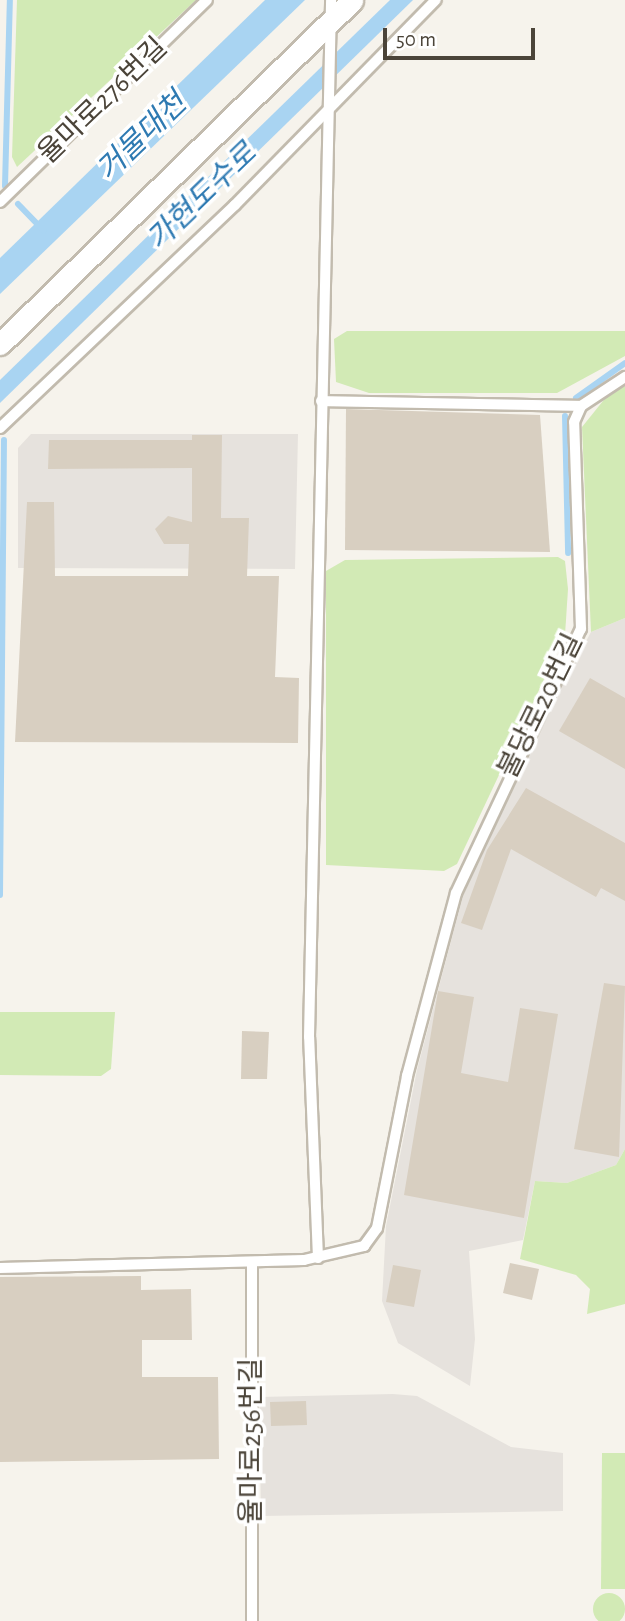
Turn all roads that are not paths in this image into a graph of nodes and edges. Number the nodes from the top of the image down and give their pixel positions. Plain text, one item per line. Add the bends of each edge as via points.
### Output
1 (207, 0) edge
2 (352, 0) edge
3 (436, 0) edge
4 (331, 15) edge
5 (331, 105) junction
6 (0, 202) edge
7 (0, 344) edge
8 (625, 377) edge
9 (321, 401) junction
10 (581, 406) junction
11 (0, 428) edge
12 (318, 1258) junction
13 (252, 1262) junction
14 (0, 1268) edge
15 (252, 1621) edge

1 - 6 lane, 율마로276번길
2 - 4 street
3 - 5 lane
4 - 5 lane
4 - 7 street
5 - 9 lane
5 - 11 lane
8 - 10 lane
9 - 10 lane
9 - 12 lane via 309,1037
10 - 12 lane, 불당로20번길 via 572,451 581,629 456,893 407,1076 377,1228 364,1246
12 - 13 lane
13 - 14 lane
13 - 15 lane, 율마로256번길

